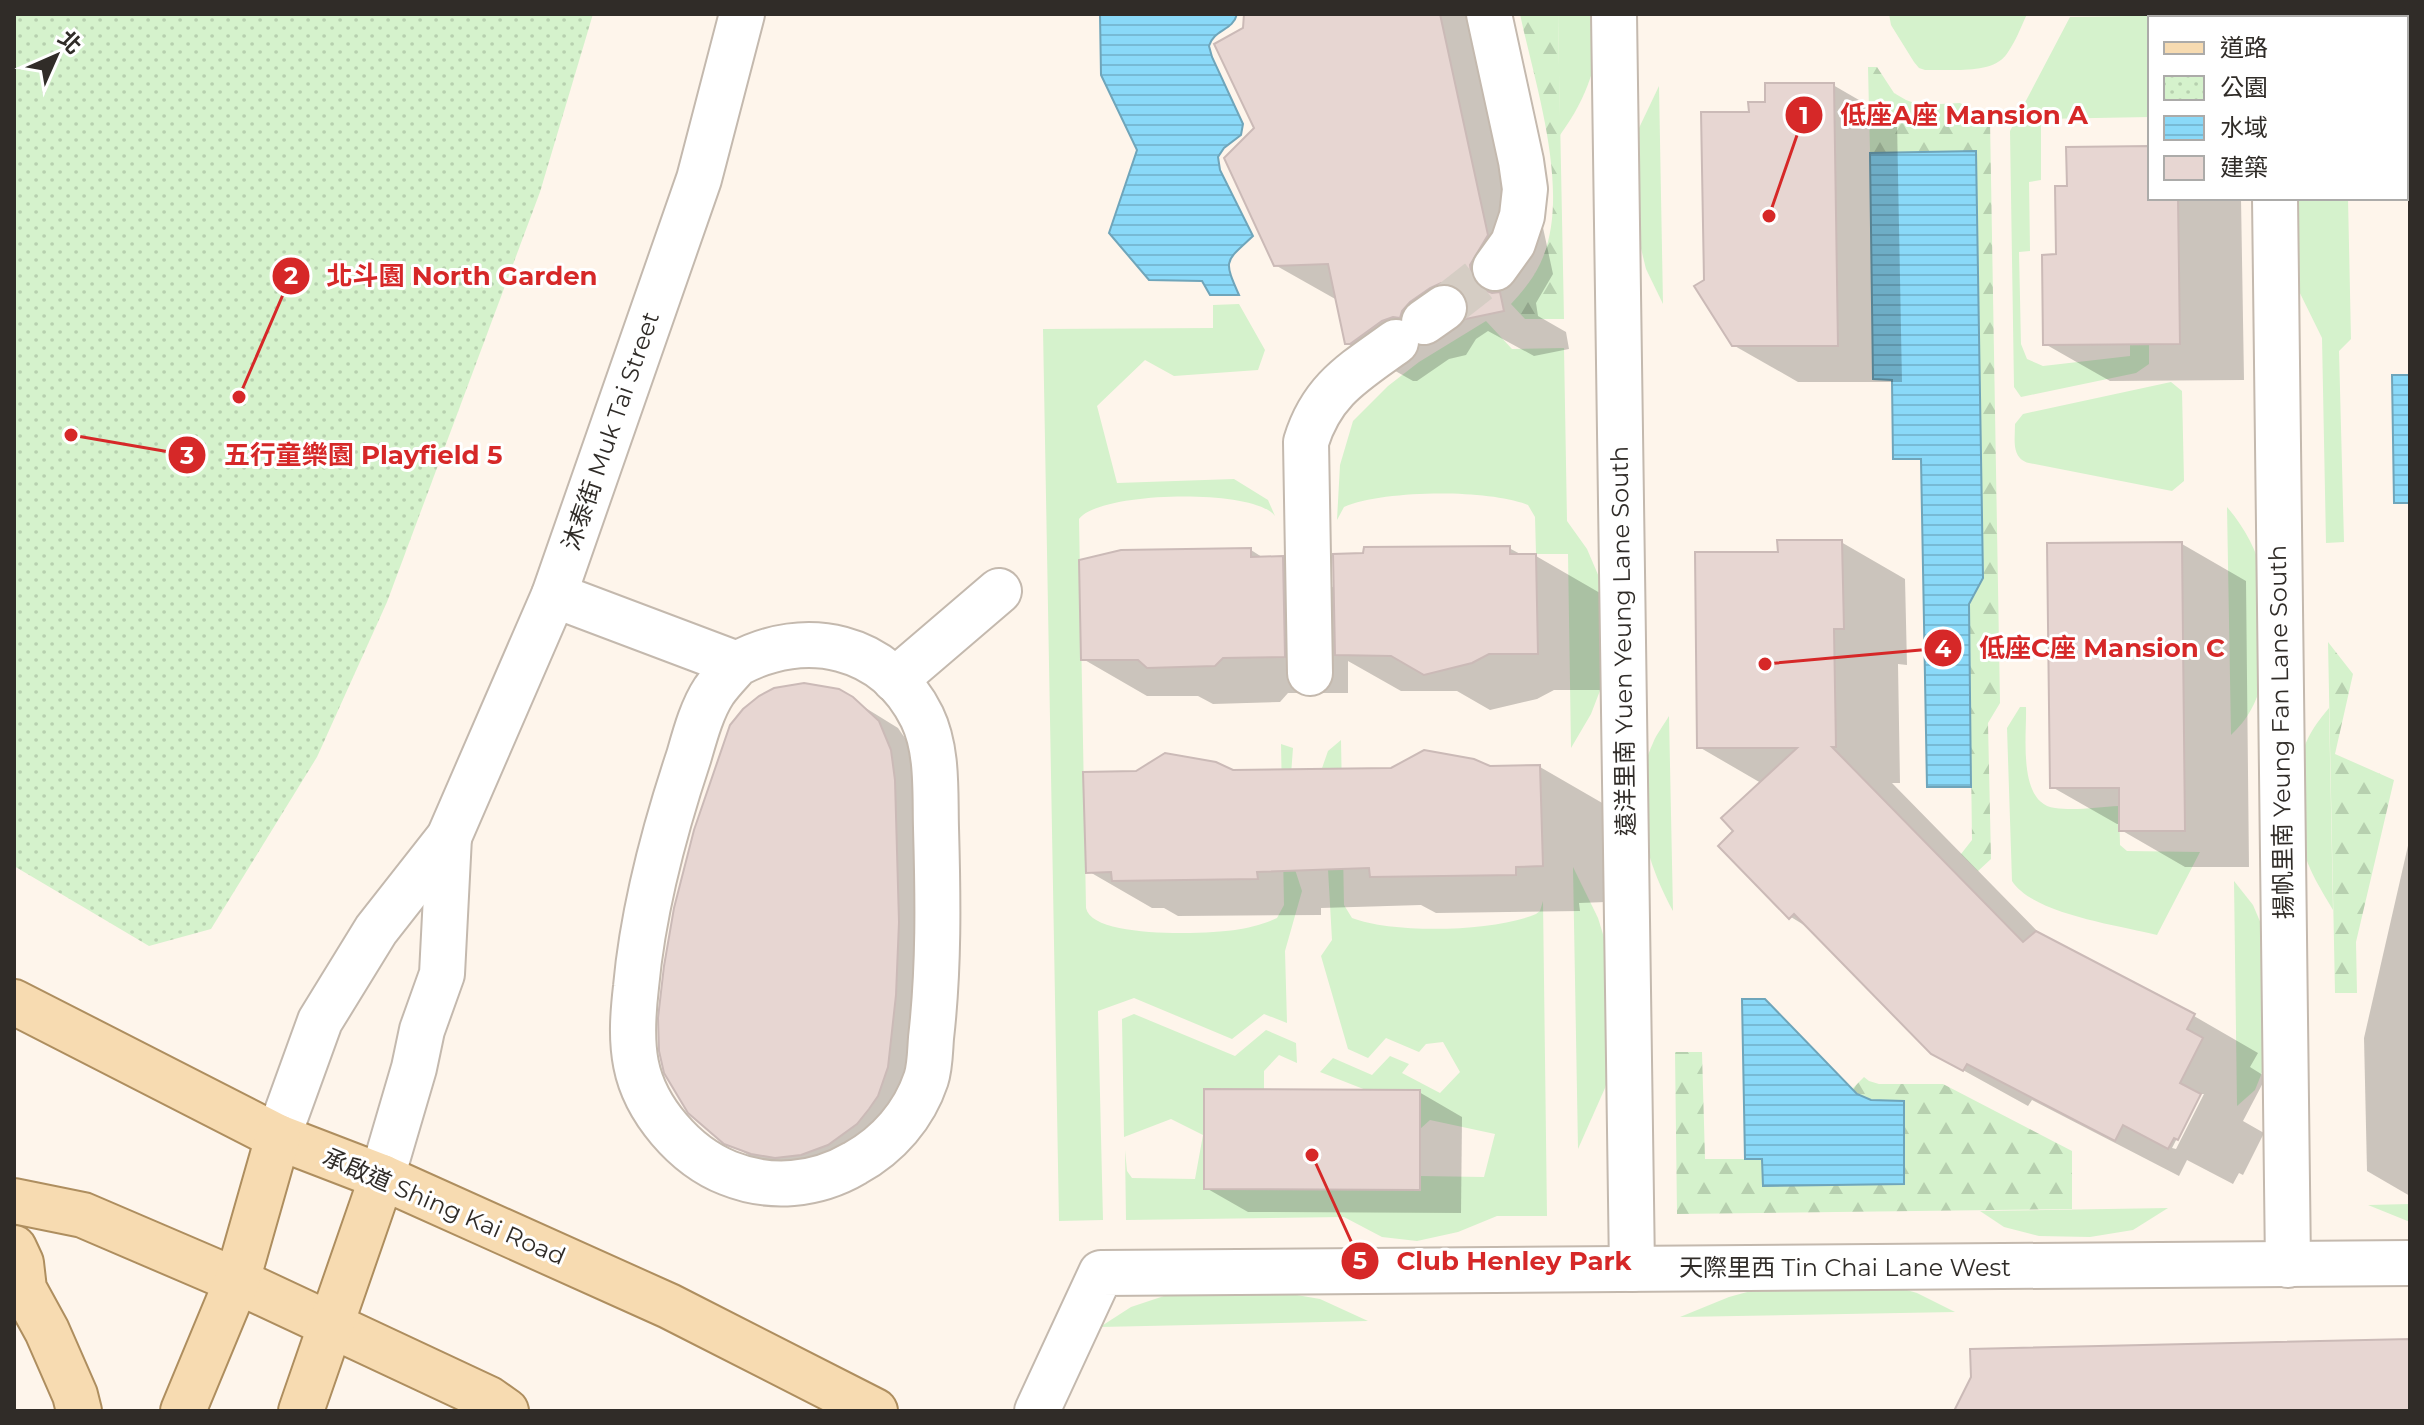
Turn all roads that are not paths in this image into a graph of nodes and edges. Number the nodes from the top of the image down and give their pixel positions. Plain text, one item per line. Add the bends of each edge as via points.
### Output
1 (742, 14) edge
2 (1489, 14) edge
3 (1614, 14) edge
4 (2275, 200) edge
5 (1495, 268) tunnel mouth
6 (1421, 324) tunnel mouth
7 (999, 591) dead end
8 (554, 595) junction
9 (737, 664) junction
10 (1310, 673) dead end
11 (895, 680) junction
12 (449, 837) junction
13 (14, 1002) edge
14 (278, 1137) junction
15 (382, 1177) junction
16 (14, 1201) edge
17 (14, 1248) edge
18 (2410, 1263) edge
19 (2288, 1265) junction
20 (1632, 1269) junction
21 (237, 1281) junction
22 (333, 1325) junction
23 (79, 1411) edge
24 (183, 1411) edge
25 (301, 1411) edge
26 (506, 1411) edge
27 (875, 1411) edge
28 (1037, 1411) edge

1 - 8 street, 沐泰街 Muk Tai Street via 699,179
2 - 5 street via 1525,189 1513,243
3 - 20 street, 遠洋里南 Yuen Yeung Lane South
4 - 19 street, 揚帆里南 Yeung Fan Lane South
6 - 10 street via 1340,382 1313,419 1306,442
7 - 11 street
8 - 9 street
8 - 12 street, 沐泰街 Muk Tai Street
9 - 11 street via 782,646 829,646 854,653
9 - 11 street via 713,692 672,806 652,887 632,1029 636,1066 646,1092 677,1137 721,1170 775,1184 831,1176 880,1147 900,1127 927,1077 939,922 934,778 922,719
12 - 14 street, 沐泰街 Muk Tai Street via 376,930 320,1021
12 - 15 street, 沐泰街 Muk Tai Street via 442,974
13 - 14 main road, 承啟道 Shing Kai Road
14 - 15 main road, 承啟道 Shing Kai Road
14 - 21 main road
15 - 22 main road
15 - 27 main road, 承啟道 Shing Kai Road via 669,1306
16 - 21 main road via 83,1215
17 - 23 main road via 24,1289
18 - 19 street, 天際里西 Tin Chai Lane West
19 - 20 street, 天際里西 Tin Chai Lane West
20 - 28 street, 天際里西 Tin Chai Lane West via 1101,1273
21 - 22 main road
21 - 24 main road
22 - 25 main road
22 - 26 main road

